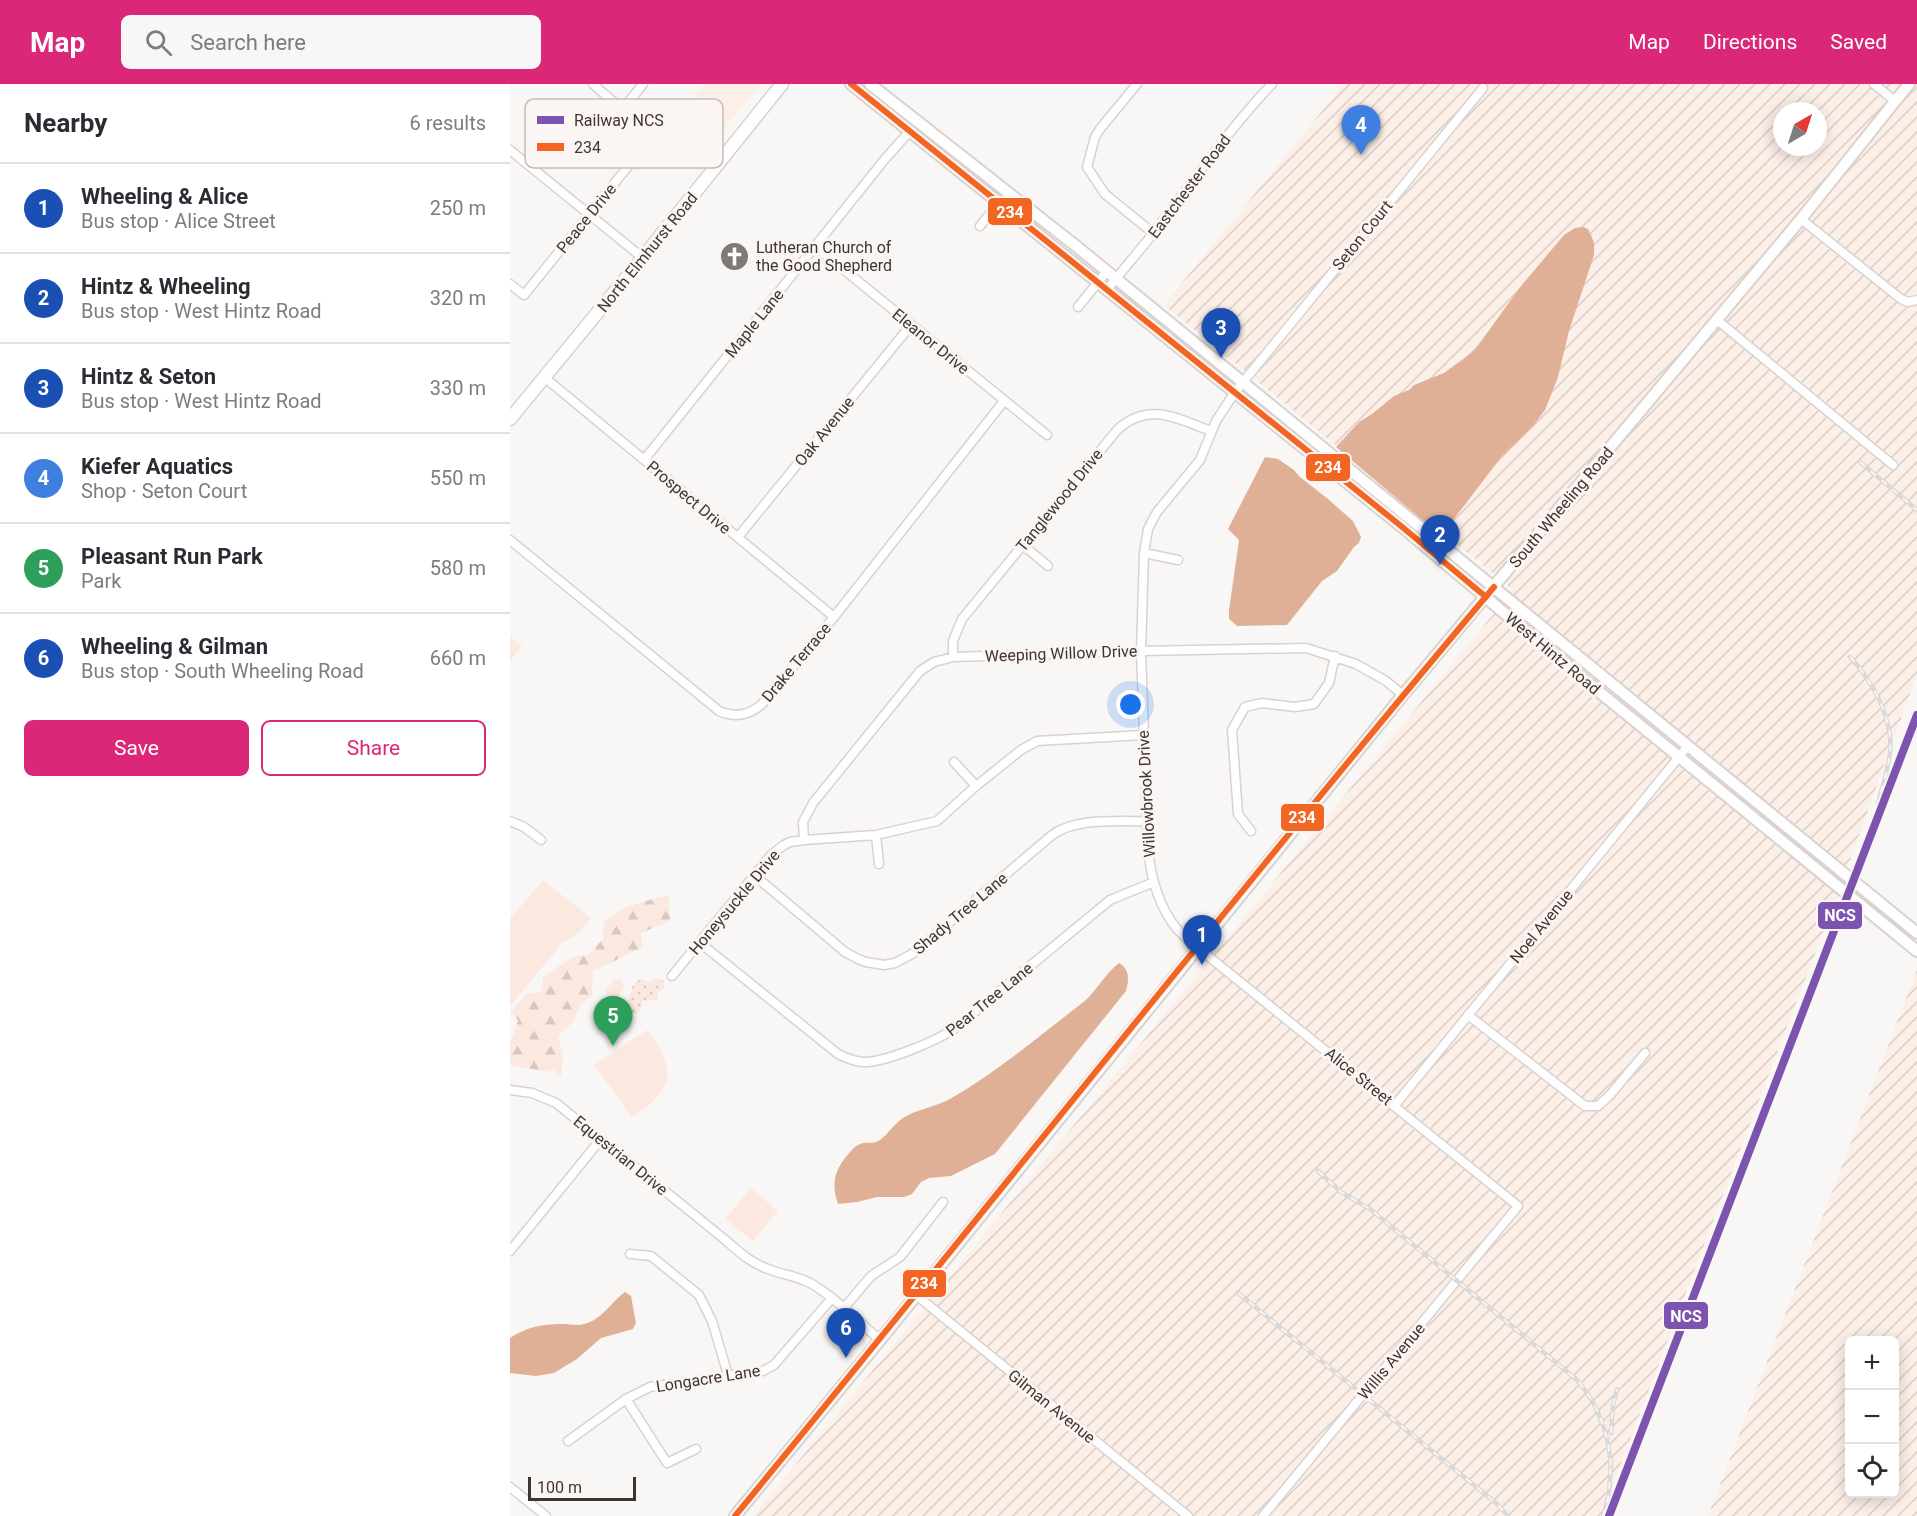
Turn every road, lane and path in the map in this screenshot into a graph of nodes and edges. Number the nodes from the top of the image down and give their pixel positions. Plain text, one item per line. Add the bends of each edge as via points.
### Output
1 (593, 84) edge
2 (643, 84) edge
3 (782, 84) edge
4 (851, 84) edge
5 (870, 84) edge
6 (1124, 84) edge
7 (1272, 84) edge
8 (1874, 84) edge
9 (1909, 84) edge
10 (1135, 87) edge
11 (1483, 87) dead end
12 (611, 99) edge
13 (631, 99) edge
14 (1895, 101) junction
15 (910, 131) junction
16 (510, 150) edge
17 (723, 158) edge
18 (525, 162) edge
19 (532, 168) edge
20 (627, 168) edge
21 (715, 168) edge
22 (999, 202) junction
23 (589, 214) junction
24 (1801, 219) junction
25 (980, 226) dead end
26 (1153, 233) junction
27 (816, 247) junction
28 (643, 258) junction
29 (1111, 275) junction
30 (1098, 282) junction
31 (510, 284) edge
32 (1107, 290) junction
33 (1917, 300) edge
34 (1078, 307) dead end
35 (1717, 320) junction
36 (911, 325) junction
37 (544, 377) junction
38 (1242, 382) junction
39 (1235, 392) junction
40 (1005, 401) junction
41 (510, 419) edge
42 (1211, 431) junction
43 (1047, 435) dead end
44 (644, 460) junction
45 (1893, 465) dead end
46 (738, 537) junction
47 (510, 540) edge
48 (1023, 545) junction
49 (1144, 553) junction
50 (1178, 560) dead end
51 (1048, 566) dead end
52 (1494, 587) junction
53 (1486, 597) junction
54 (834, 617) junction
55 (1141, 651) junction
56 (1335, 656) junction
57 (953, 657) junction
58 (1403, 695) junction
59 (1143, 735) junction
60 (1688, 747) junction
61 (1679, 757) junction
62 (954, 762) dead end
63 (976, 786) junction
64 (510, 821) edge
65 (1146, 821) junction
66 (1251, 831) dead end
67 (876, 835) junction
68 (541, 840) dead end
69 (804, 840) junction
70 (879, 864) dead end
71 (754, 875) junction
72 (1154, 882) junction
73 (1917, 933) edge
74 (699, 942) junction
75 (1198, 948) junction
76 (1917, 951) edge
77 (672, 976) dead end
78 (1468, 1016) junction
79 (1645, 1053) dead end
80 (510, 1090) edge
81 (1395, 1105) junction
82 (601, 1139) junction
83 (943, 1202) dead end
84 (1518, 1206) joint
85 (510, 1251) edge
86 (630, 1254) dead end
87 (916, 1295) junction
88 (832, 1298) junction
89 (844, 1308) junction
90 (880, 1340) junction
91 (728, 1375) junction
92 (626, 1399) junction
93 (568, 1441) dead end
94 (696, 1449) dead end
95 (510, 1487) edge
96 (546, 1516) edge
97 (735, 1516) edge
98 (1188, 1516) edge
99 (1263, 1516) edge

1 - 12 street
2 - 13 street
3 - 17 main road, North Elmhurst Road
4 - 15 main road, West Hintz Road
5 - 29 main road, West Hintz Road
6 - 10 street
7 - 26 street, Eastchester Road via 1217,147
8 - 14 street
9 - 14 main road, South Wheeling Road
10 - 26 street via 1095,137 1087,167 1105,194
11 - 38 street, Seton Court
14 - 24 main road, South Wheeling Road
15 - 22 main road, West Hintz Road
15 - 27 street, Maple Lane
16 - 18 street
19 - 23 street
20 - 23 street, Peace Drive
21 - 28 main road, North Elmhurst Road
22 - 25 street
22 - 30 main road, West Hintz Road
23 - 28 street
23 - 31 street, Peace Drive via 524,295
24 - 33 street via 1901,299
24 - 35 main road, South Wheeling Road
26 - 29 street, Eastchester Road
27 - 36 street, Eleanor Drive
27 - 44 street, Maple Lane
28 - 37 main road, North Elmhurst Road
29 - 30 street
29 - 32 street, Eastchester Road
29 - 38 main road, West Hintz Road
30 - 32 main road, West Hintz Road
30 - 34 street
32 - 39 main road, West Hintz Road
35 - 45 street
35 - 52 main road, South Wheeling Road
36 - 40 street, Eleanor Drive
36 - 46 street, Oak Avenue
37 - 41 main road, North Elmhurst Road
37 - 44 street, Prospect Drive
38 - 39 street, Willowbrook Drive
38 - 52 main road, West Hintz Road
39 - 42 street, Willowbrook Drive
39 - 53 main road, West Hintz Road
40 - 43 street, Eleanor Drive
40 - 54 street, Drake Terrace
42 - 48 street, Tanglewood Drive via 1160,413 1125,422
42 - 49 street, Willowbrook Drive via 1200,460 1157,512 1148,529
44 - 46 street, Prospect Drive
46 - 54 street, Prospect Drive
47 - 54 street, Drake Terrace via 719,711 731,715 757,708
48 - 51 street
48 - 57 street, Tanglewood Drive via 958,626
49 - 50 street
49 - 55 street, Willowbrook Drive
52 - 53 main road, South Wheeling Road
52 - 60 main road, West Hintz Road
53 - 58 main road, South Wheeling Road
53 - 61 main road, West Hintz Road
55 - 56 street, Weeping Willow Drive via 1306,648
55 - 57 street, Weeping Willow Drive
55 - 59 street, Willowbrook Drive
56 - 58 street, Weeping Willow Drive via 1386,681
56 - 66 street via 1329,683 1314,704 1295,707 1262,703 1245,707 1232,730 1238,814
57 - 69 street, Weeping Willow Drive via 920,670 813,803 803,822
58 - 75 main road, South Wheeling Road
59 - 63 street, Honeysuckle Drive via 1037,741
59 - 65 street, Willowbrook Drive
60 - 61 street, Noel Avenue
60 - 73 main road, West Hintz Road
61 - 76 main road, West Hintz Road
61 - 78 street, Noel Avenue
62 - 63 street
63 - 67 street, Honeysuckle Drive via 937,821
64 - 68 street
65 - 71 street, Shady Tree Lane via 1078,823 1064,828 912,954 895,963 866,963 845,952
65 - 72 street, Willowbrook Drive
67 - 69 street, Honeysuckle Drive
67 - 70 street
69 - 71 street, Honeysuckle Drive via 776,849
71 - 74 street, Honeysuckle Drive
72 - 74 street, Pear Tree Lane via 1110,900 943,1037 870,1062 853,1061 838,1054
72 - 75 street, Willowbrook Drive via 1164,909 1178,930
74 - 77 street, Honeysuckle Drive
75 - 81 street, Alice Street
75 - 87 main road, South Wheeling Road
78 - 79 street via 1585,1106 1598,1106
78 - 81 street, Noel Avenue
80 - 82 street, Equestrian Drive via 549,1100
81 - 84 street, Alice Street
82 - 85 street
82 - 88 street, Equestrian Drive via 748,1260 812,1284
83 - 89 street via 900,1257 871,1276
84 - 99 street, Willis Avenue
86 - 91 street via 651,1256 699,1295 712,1321
87 - 90 main road, South Wheeling Road
87 - 98 street, Gilman Avenue
88 - 89 street, Equestrian Drive
88 - 91 street, Longacre Lane via 774,1365 763,1371
89 - 90 street, Equestrian Drive
90 - 97 main road, South Wheeling Road
91 - 92 street, Longacre Lane via 650,1387
92 - 93 street, Longacre Lane
92 - 94 street via 667,1463
95 - 96 street

